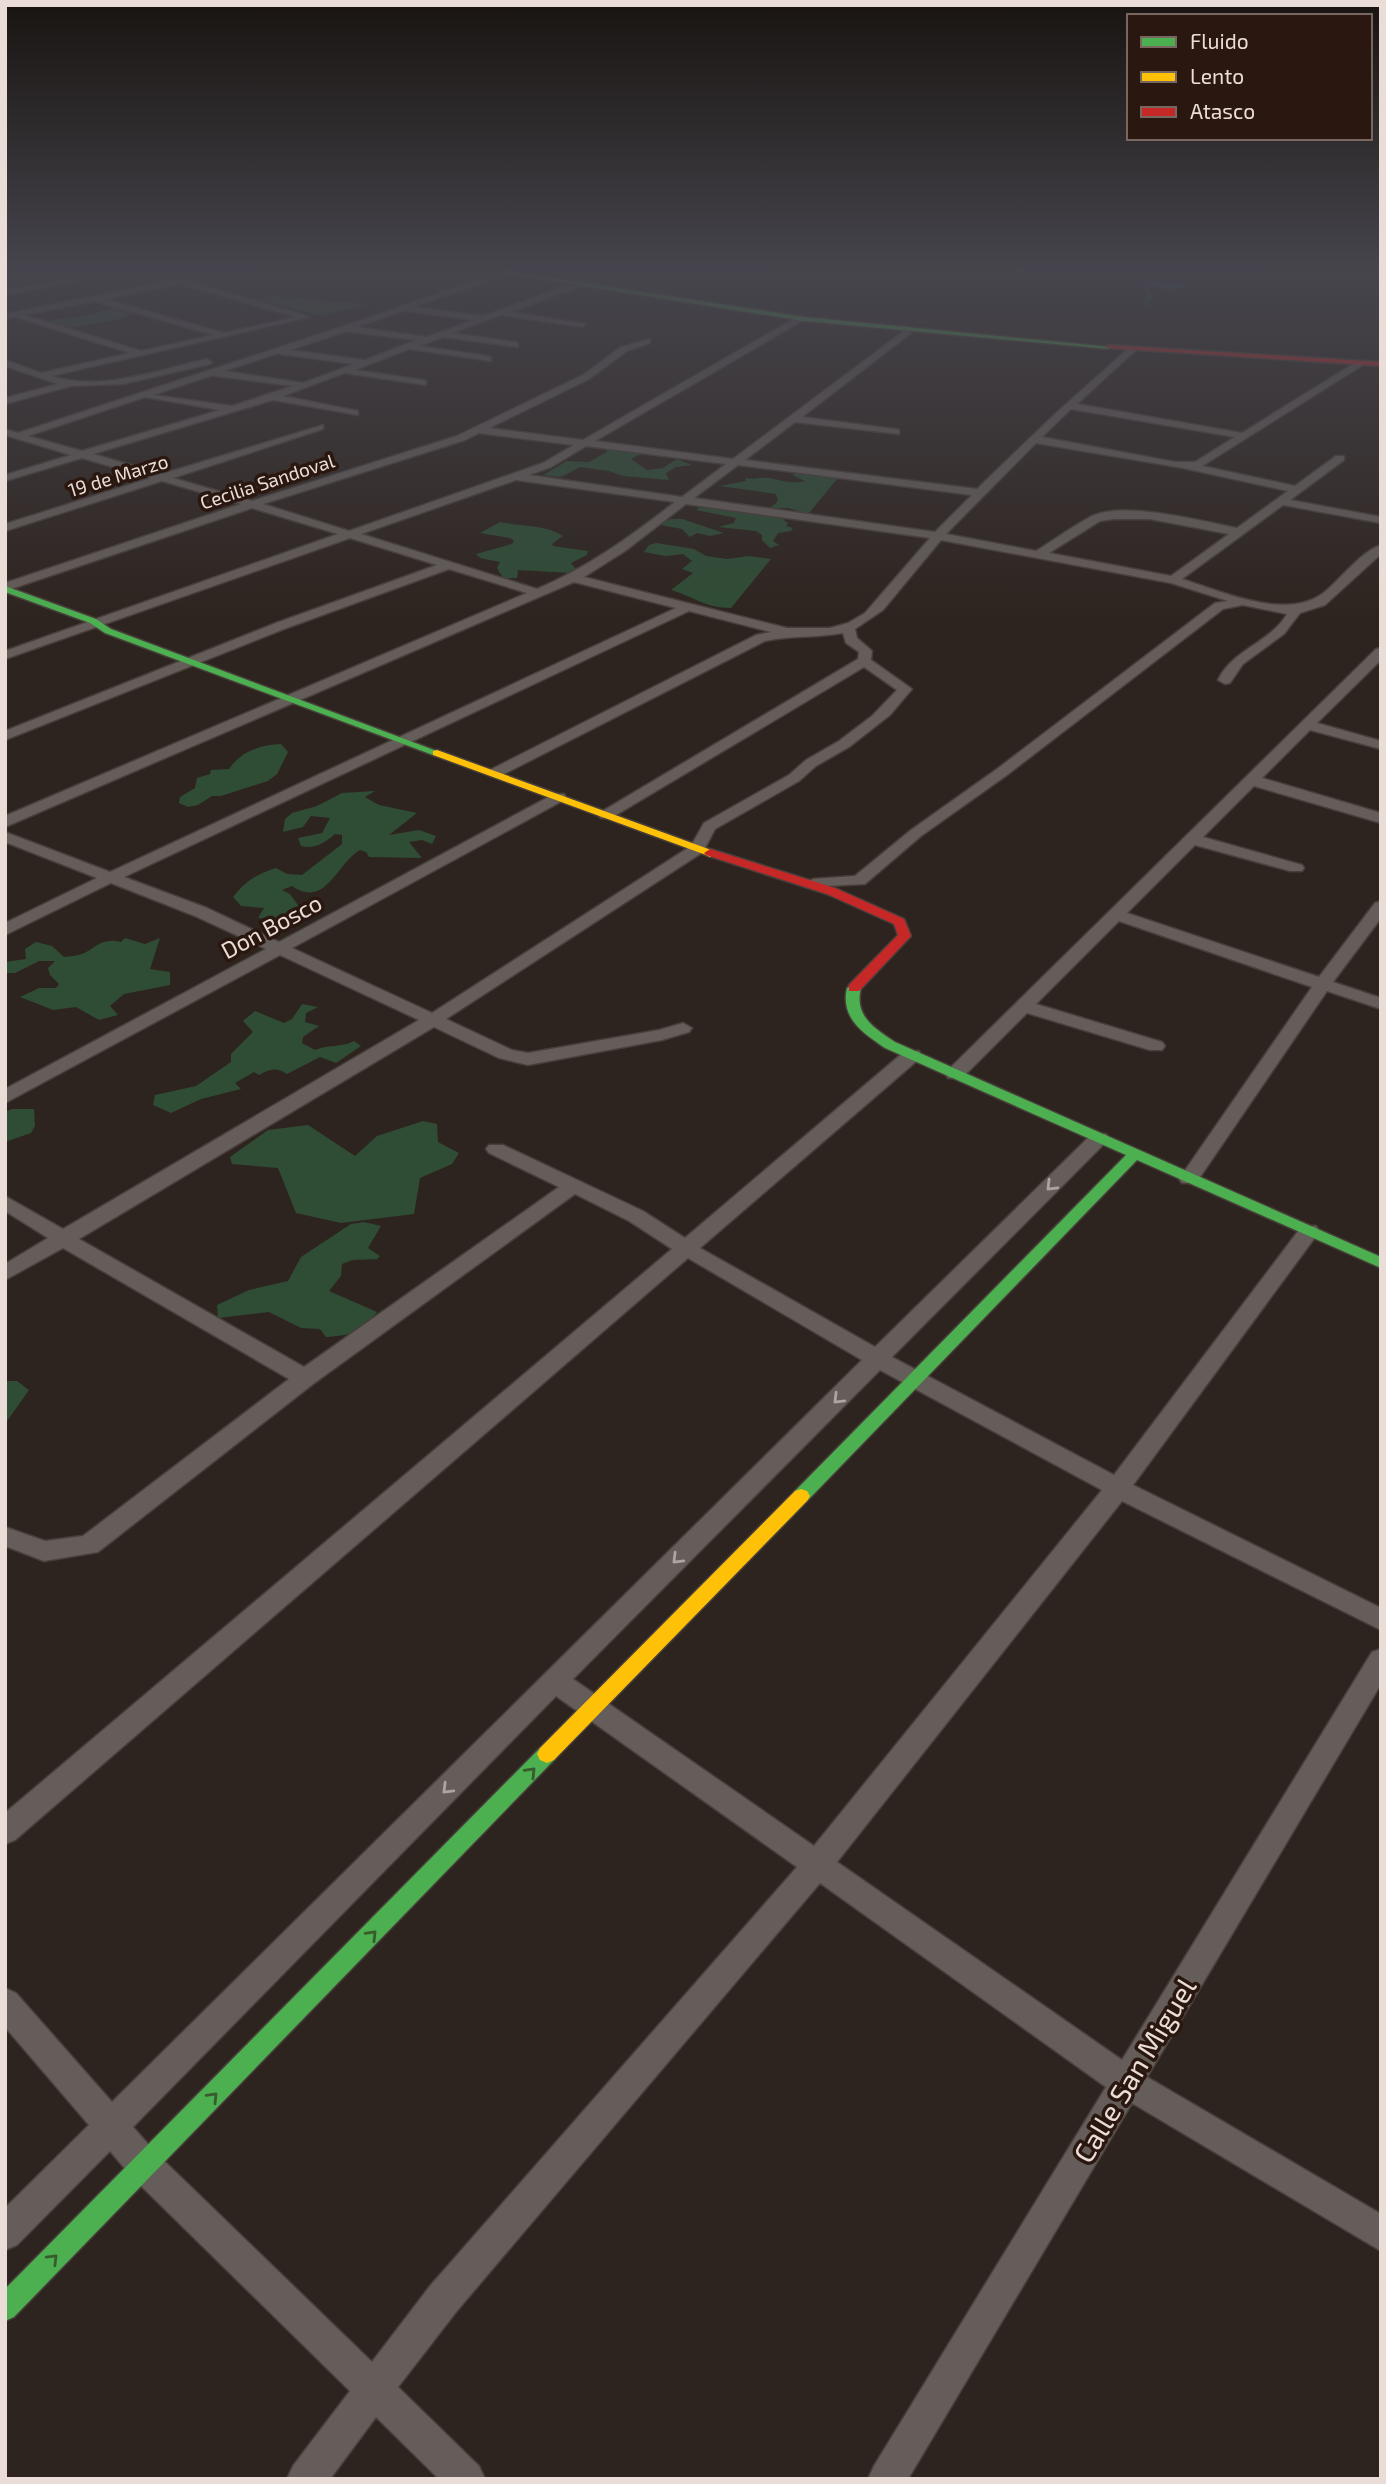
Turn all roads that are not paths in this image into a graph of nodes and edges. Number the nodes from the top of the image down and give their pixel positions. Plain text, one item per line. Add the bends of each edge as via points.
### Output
1 (69, 384) joint
2 (72, 384) edge
3 (171, 384) edge
4 (298, 384) edge
5 (307, 384) edge
6 (572, 384) edge
7 (686, 384) edge
8 (840, 384) edge
9 (1094, 384) edge
10 (1328, 384) edge
11 (304, 385) junction
12 (143, 396) junction
13 (272, 397) junction
14 (5, 401) edge
15 (1070, 406) junction
16 (233, 409) junction
17 (355, 413) dead end
18 (795, 419) junction
19 (320, 427) dead end
20 (478, 430) junction
21 (5, 432) edge
22 (895, 432) dead end
23 (18, 436) junction
24 (1245, 436) junction
25 (5, 440) edge
26 (1037, 440) junction
27 (584, 443) junction
28 (85, 455) junction
29 (1340, 458) dead end
30 (735, 463) junction
31 (1187, 466) junction
32 (513, 476) junction
33 (5, 478) edge
34 (166, 478) junction
35 (1296, 489) junction
36 (982, 493) junction
37 (685, 500) junction
38 (1280, 501) junction
39 (252, 503) junction
40 (1381, 520) edge
41 (5, 528) edge
42 (1239, 532) junction
43 (348, 533) junction
44 (938, 536) junction
45 (1381, 548) edge
46 (1038, 555) junction
47 (450, 565) junction
48 (573, 578) junction
49 (1172, 580) junction
50 (5, 588) edge
51 (538, 593) junction
52 (1219, 601) junction
53 (685, 608) junction
54 (1295, 610) junction
55 (95, 622) junction
56 (848, 627) junction
57 (788, 632) junction
58 (1381, 652) edge
59 (5, 655) edge
60 (191, 661) junction
61 (864, 661) junction
62 (1224, 680) dead end
63 (293, 698) junction
64 (1307, 725) junction
65 (5, 736) edge
66 (403, 739) junction
67 (1381, 745) edge
68 (495, 773) junction
69 (1251, 780) junction
70 (559, 797) junction
71 (606, 815) junction
72 (1381, 818) edge
73 (5, 822) edge
74 (5, 837) edge
75 (1192, 839) junction
76 (697, 849) junction
77 (1296, 868) dead end
78 (108, 878) junction
79 (859, 881) junction
80 (813, 884) junction
81 (863, 902) junction
82 (1381, 906) edge
83 (1115, 914) junction
84 (5, 930) edge
85 (280, 947) junction
86 (1323, 984) junction
87 (1381, 1004) edge
88 (1023, 1006) junction
89 (433, 1020) junction
90 (683, 1028) dead end
91 (1157, 1046) dead end
92 (912, 1055) junction
93 (955, 1074) junction
94 (5, 1097) edge
95 (1099, 1138) junction
96 (496, 1149) dead end
97 (1135, 1154) junction
98 (1189, 1179) junction
99 (573, 1185) junction
100 (5, 1202) edge
101 (1309, 1231) junction
102 (62, 1238) junction
103 (687, 1249) junction
104 (1381, 1263) edge
105 (5, 1273) edge
106 (878, 1359) junction
107 (304, 1378) junction
108 (915, 1378) junction
109 (1118, 1488) junction
110 (5, 1536) edge
111 (1381, 1620) edge
112 (1381, 1660) edge
113 (554, 1680) junction
114 (594, 1707) junction
115 (5, 1831) edge
116 (818, 1864) junction
117 (5, 2003) edge
118 (1126, 2082) junction
119 (112, 2127) junction
120 (145, 2166) junction
121 (5, 2233) edge
122 (1381, 2234) edge
123 (5, 2308) edge
124 (376, 2388) junction
125 (306, 2479) edge
126 (466, 2479) edge
127 (887, 2479) edge

1 - 2 street
1 - 14 street
3 - 12 street
4 - 11 street
5 - 11 street
6 - 20 street, Cecilia Sandoval
7 - 27 street
8 - 18 street
9 - 15 street
10 - 24 street
11 - 13 street
12 - 16 street
12 - 23 street
13 - 16 street
13 - 17 street
15 - 24 street
15 - 26 street
16 - 28 street
18 - 22 street
18 - 30 street
19 - 34 street, 19 de Marzo
20 - 27 street
20 - 39 street, Cecilia Sandoval
21 - 23 street
23 - 25 street
23 - 28 street
24 - 31 street via 1197,465
26 - 31 street
26 - 36 street
27 - 30 street
27 - 32 street via 547,465
28 - 33 street
28 - 34 street
29 - 35 street
30 - 36 street
30 - 37 street
31 - 35 street
32 - 37 street
32 - 43 street
34 - 39 street
34 - 41 street, 19 de Marzo
35 - 38 street
36 - 44 street
37 - 44 street
37 - 48 street
38 - 40 street
38 - 42 street
39 - 43 street
39 - 50 street, Cecilia Sandoval
42 - 46 street via 1153,517 1106,516
42 - 49 street
43 - 47 street
43 - 55 street
44 - 46 street
44 - 56 street via 869,616
45 - 54 street via 1321,601
46 - 49 street
47 - 51 street
47 - 60 street
48 - 51 street
48 - 53 street
49 - 52 street
50 - 55 street
51 - 63 street
52 - 54 street
52 - 79 street
53 - 57 street
53 - 66 street
54 - 62 street via 1278,633 1227,671
55 - 59 street
55 - 60 street
56 - 57 street via 824,633
56 - 61 street via 851,640 866,651
57 - 68 street via 761,638
58 - 64 street
60 - 63 street
60 - 65 street
61 - 71 street
61 - 76 street via 905,689 897,700 842,745 804,765 794,778 709,826
63 - 66 street
63 - 73 street
64 - 67 street
64 - 69 street
66 - 68 street
66 - 78 street
68 - 70 street
69 - 72 street
69 - 75 street
70 - 71 street
70 - 85 street, Don Bosco
71 - 76 street
74 - 78 street
75 - 77 street
75 - 83 street
76 - 80 street
76 - 89 street
78 - 84 street
78 - 85 street
79 - 80 street
79 - 81 street
80 - 81 street
81 - 92 street via 900,922 905,936 853,986 852,1016 866,1031
82 - 86 street
83 - 86 street
83 - 88 street
85 - 89 street
85 - 94 street, Don Bosco
86 - 87 street
86 - 98 street
88 - 91 street
88 - 93 street
89 - 90 street via 506,1054 528,1059
89 - 102 street
92 - 93 street
92 - 103 street
93 - 95 street
95 - 97 street
95 -> 106 street
96 - 99 street
97 - 98 street
97 - 108 street
98 - 101 street
99 - 103 street via 636,1216
99 - 107 street
100 - 102 street
101 - 104 street
101 - 109 street
102 - 105 street
102 - 107 street
103 - 106 street
103 - 115 street
106 - 108 street
106 -> 113 street
107 - 110 street via 89,1545 44,1551
108 - 109 street
108 - 114 street
109 - 111 street
109 - 116 street
112 - 118 street, Calle San Miguel
113 - 114 street
113 -> 119 street
114 - 116 street
120 -> 114 street
116 - 118 street
116 - 124 street via 443,2299
117 - 119 street
118 - 122 street
118 - 127 street, Calle San Miguel
119 - 120 street
119 - 121 street
123 -> 120 street
120 - 124 street
124 - 125 street
124 - 126 street

